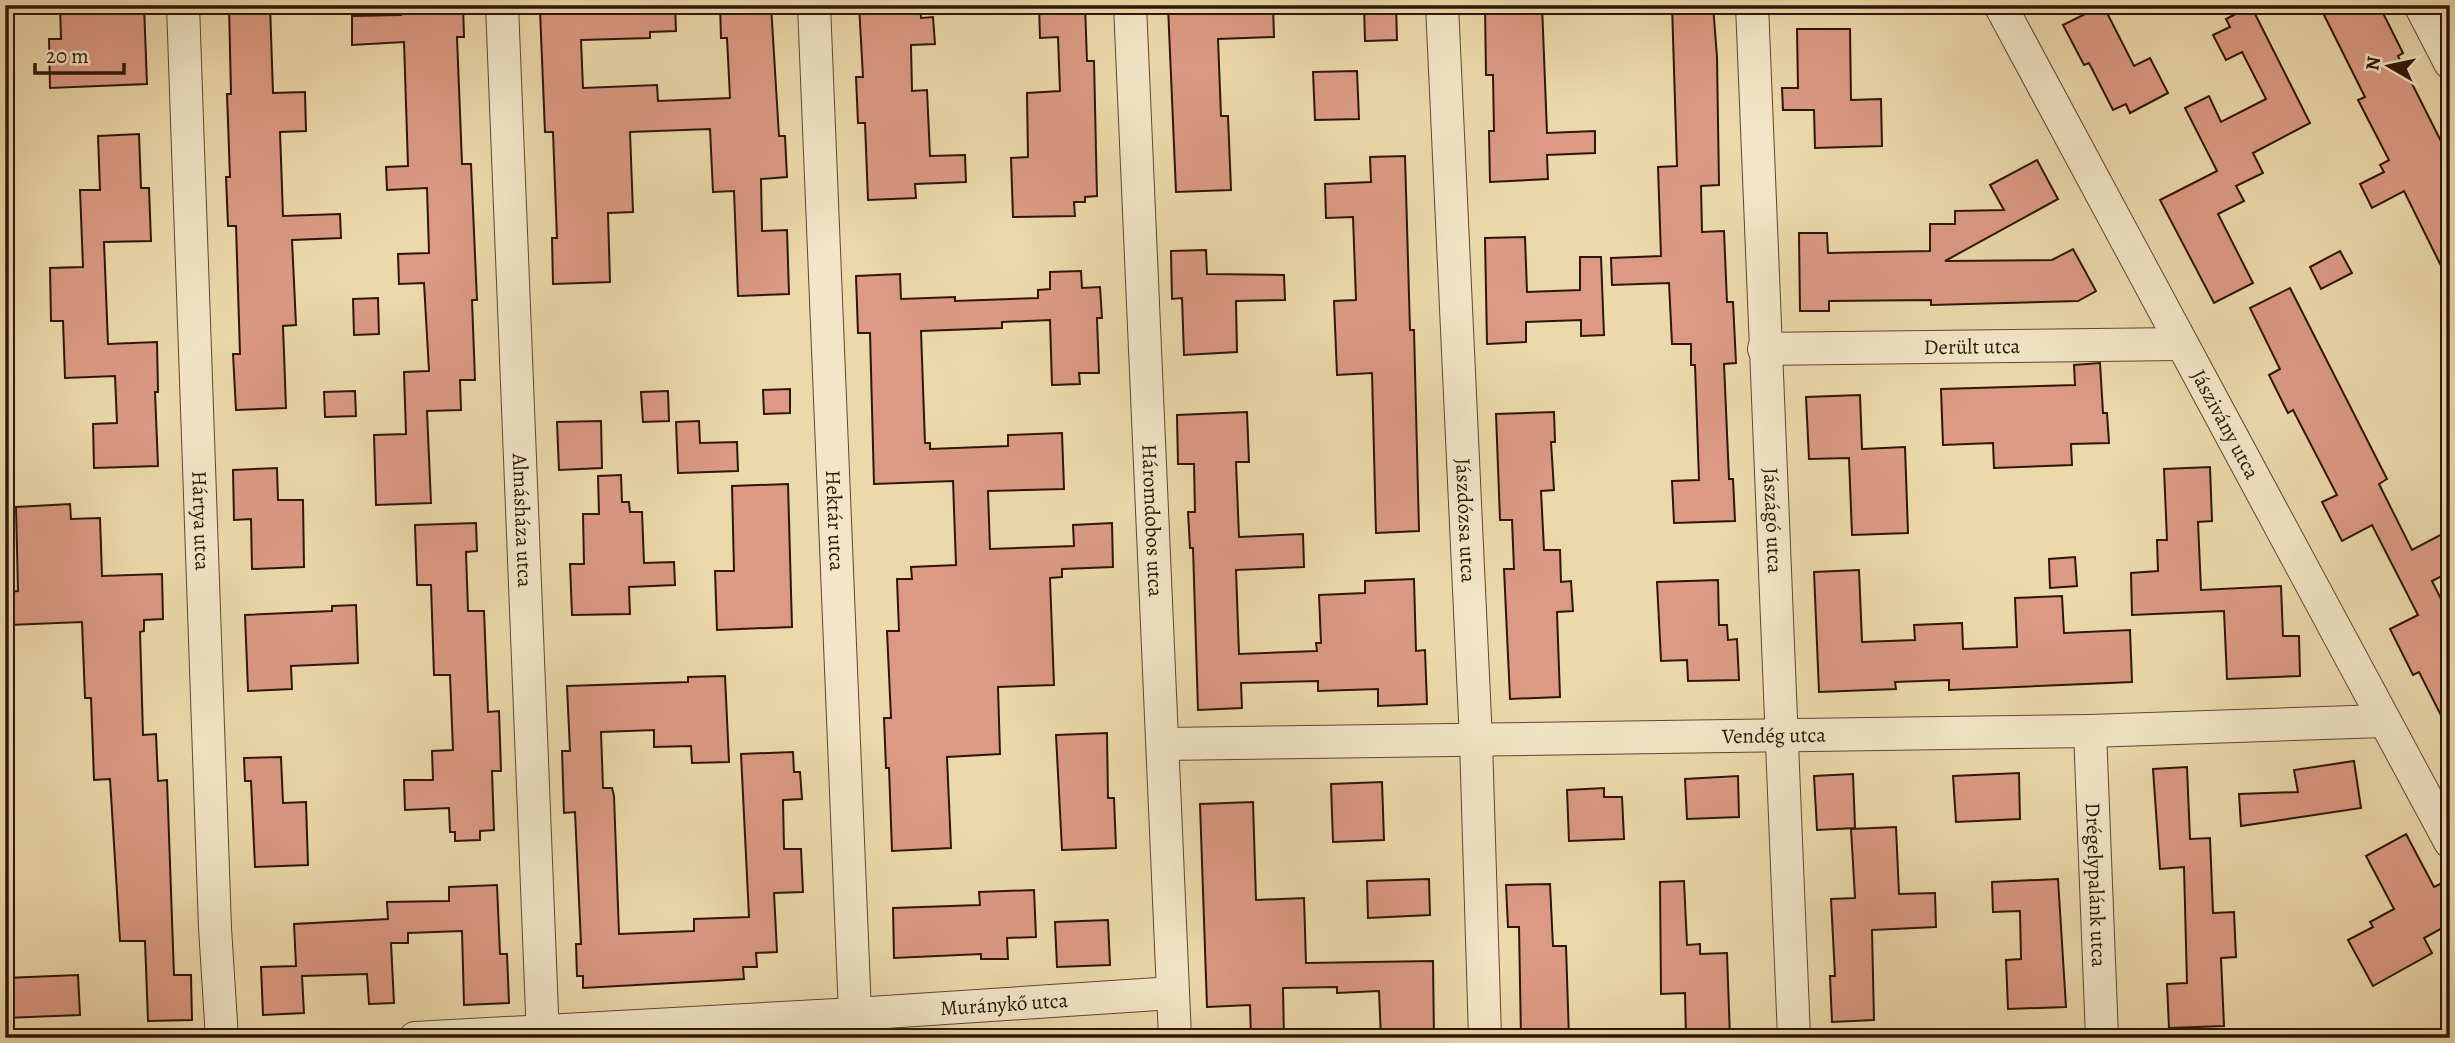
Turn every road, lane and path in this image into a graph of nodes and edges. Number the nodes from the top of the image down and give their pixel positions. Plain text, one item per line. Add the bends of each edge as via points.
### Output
1 (183, 5) edge
2 (502, 5) edge
3 (814, 5) edge
4 (1130, 5) edge
5 (1442, 5) edge
6 (1752, 5) edge
7 (2000, 5) edge
8 (2420, 5) edge
9 (2450, 63) edge
10 (2180, 344) junction
11 (1764, 349) junction
12 (2383, 721) junction
13 (2090, 731) junction
14 (1781, 734) junction
15 (1476, 741) junction
16 (1163, 744) junction
17 (2450, 842) edge
18 (1173, 993) junction
19 (856, 1026) edge
20 (543, 1035) edge
21 (222, 1038) edge
22 (415, 1038) edge
23 (1175, 1038) edge
24 (1485, 1038) edge
25 (1794, 1038) edge
26 (2102, 1038) edge

1 - 21 street, Hártya utca
2 - 20 street, Almásháza utca
3 - 19 street, Hektár utca
4 - 16 street, Háromdobos utca
5 - 15 street, Jászdózsa utca
6 - 11 street, Jászágó utca
7 - 10 street, Jászivány utca
8 - 9 street
10 - 11 street, Derült utca
10 - 12 street, Jászivány utca
11 - 14 street, Jászágó utca
12 - 13 street, Vendég utca
12 - 17 street, Jászivány utca
13 - 14 street, Vendég utca
13 - 26 street, Drégelypalánk utca
14 - 15 street, Vendég utca
14 - 25 street, Jászágó utca
15 - 16 street, Vendég utca
15 - 24 street, Jászdózsa utca
16 - 18 street, Háromdobos utca
18 - 19 street, Muránykő utca
18 - 23 street, Háromdobos utca
19 - 20 street, Muránykő utca
20 - 22 street, Muránykő utca

